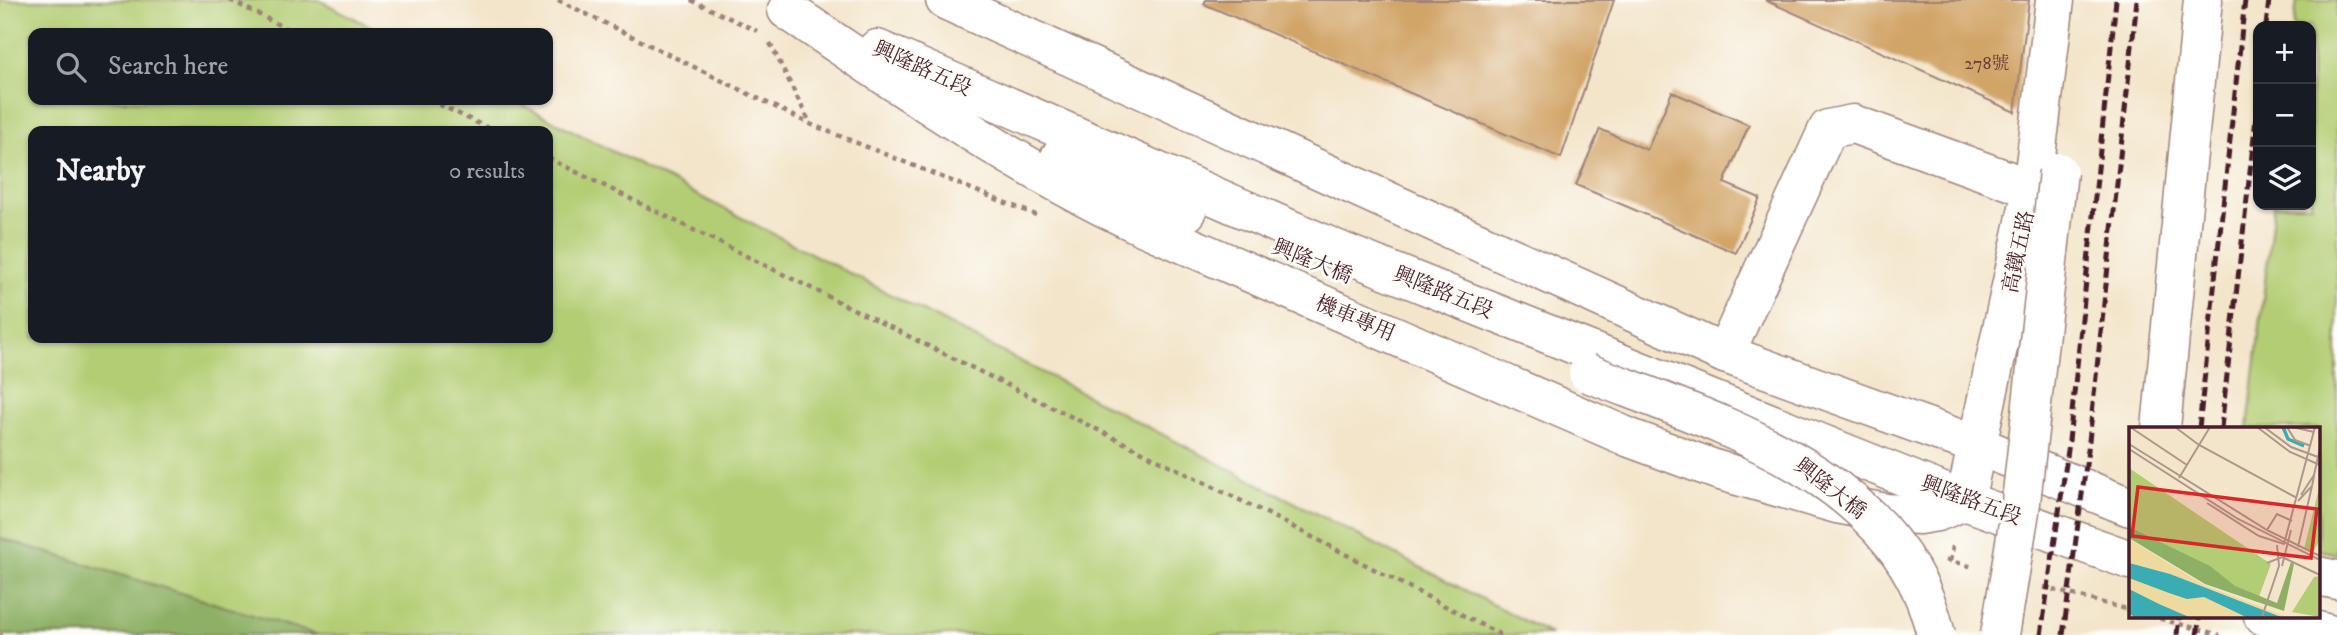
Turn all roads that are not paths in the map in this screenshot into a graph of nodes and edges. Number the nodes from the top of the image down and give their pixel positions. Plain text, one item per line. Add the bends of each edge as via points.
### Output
1 (945, 0) edge
2 (2055, 0) edge
3 (2078, 0) edge
4 (2203, 0) edge
5 (773, 15) edge
6 (2045, 181) junction
7 (1725, 354) junction
8 (2161, 427) edge
9 (1979, 446) junction
10 (1965, 501) junction
11 (2129, 507) edge
12 (2129, 560) edge
13 (2270, 618) edge
14 (1936, 635) edge
15 (2000, 635) edge
16 (2333, 635) edge

1 - 7 street
2 - 6 street, 高鐵五路
3 - 6 street
4 - 8 street
5 - 10 street, 興隆路五段 via 1340,251
5 - 10 street, 機車專用 via 1094,204 1630,438 1717,470 1837,504 1919,515
5 - 14 street, 興隆大橋, bridge via 1090,173 1730,429 1790,458 1844,495 1884,532 1916,580
6 - 7 street via 1853,124 1828,129
6 - 9 street, 高鐵五路
6 - 15 street, bridge via 2020,511
7 - 9 street
9 - 10 street, 高鐵五路
9 - 11 street
10 - 12 street, 興隆路五段
13 - 16 street

